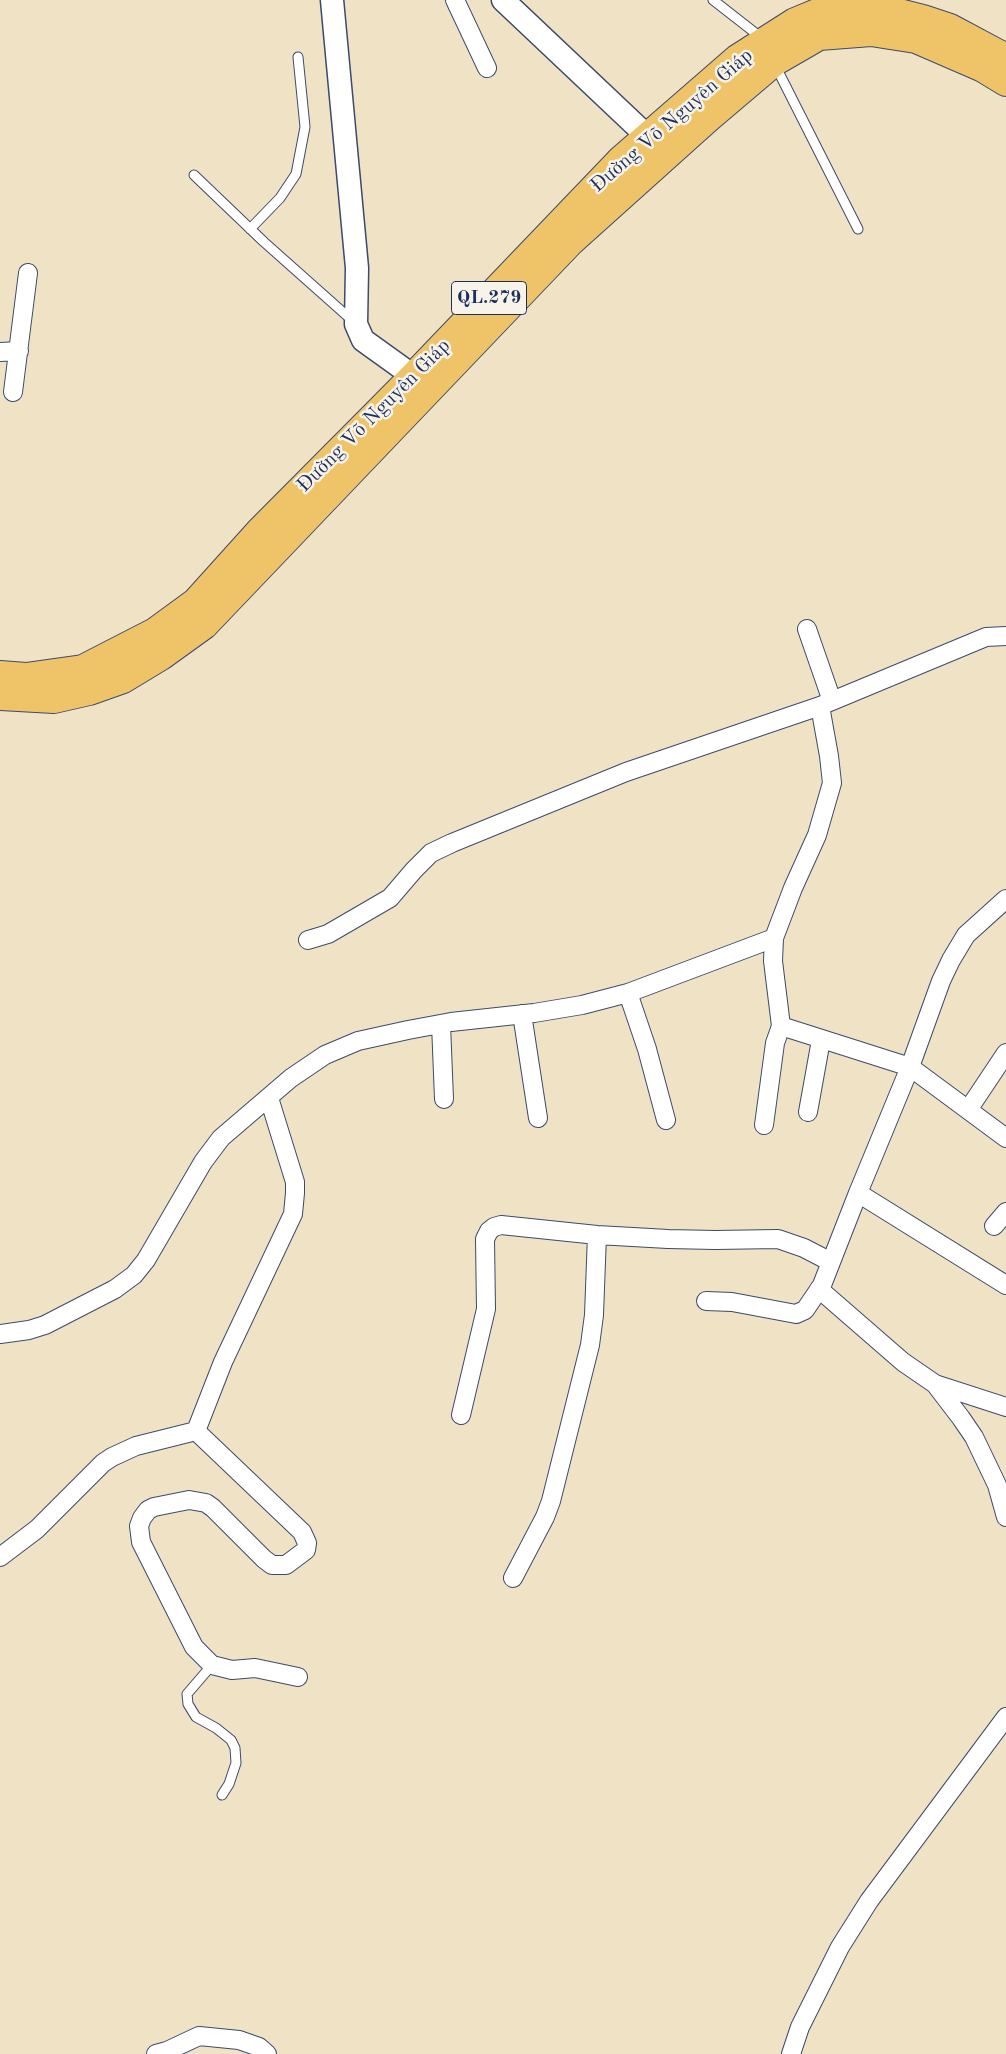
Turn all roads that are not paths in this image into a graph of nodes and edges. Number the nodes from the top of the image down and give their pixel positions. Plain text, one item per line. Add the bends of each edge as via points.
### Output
1 (332, 0) edge
2 (455, 0) edge
3 (503, 0) edge
4 (713, 0) edge
5 (769, 52) junction
6 (298, 57) dead end
7 (1006, 58) edge
8 (487, 68) dead end
9 (1006, 82) edge
10 (648, 137) junction
11 (194, 175) dead end
12 (858, 228) dead end
13 (250, 229) junction
14 (28, 273) dead end
15 (356, 324) junction
16 (19, 351) junction
17 (0, 352) edge
18 (421, 382) junction
19 (13, 392) dead end
20 (807, 629) dead end
21 (1006, 636) edge
22 (0, 676) edge
23 (0, 696) edge
24 (826, 704) junction
25 (1006, 898) edge
26 (774, 938) junction
27 (308, 940) dead end
28 (628, 993) junction
29 (522, 1014) junction
30 (441, 1024) junction
31 (782, 1026) junction
32 (822, 1040) junction
33 (1006, 1053) edge
34 (910, 1066) junction
35 (269, 1098) junction
36 (444, 1099) dead end
37 (968, 1110) junction
38 (808, 1112) dead end
39 (538, 1118) dead end
40 (666, 1120) dead end
41 (764, 1125) dead end
42 (1006, 1138) edge
43 (858, 1193) junction
44 (1006, 1212) edge
45 (994, 1226) dead end
46 (597, 1234) junction
47 (831, 1262) junction
48 (1006, 1285) edge
49 (819, 1289) junction
50 (706, 1301) dead end
51 (0, 1334) edge
52 (935, 1384) junction
53 (1006, 1407) edge
54 (461, 1415) dead end
55 (196, 1431) junction
56 (1006, 1517) edge
57 (0, 1556) edge
58 (513, 1578) dead end
59 (212, 1665) junction
60 (298, 1677) dead end
61 (1006, 1717) edge
62 (222, 1795) dead end
63 (156, 2054) edge
64 (267, 2054) edge
65 (791, 2054) edge

1 - 15 street via 358,268
2 - 8 street
3 - 10 street
4 - 5 lane
5 - 7 highway, Đường Võ Nguyên Giáp / QL.279 via 795,22 829,8 875,7 950,28
5 - 9 highway, Đường Võ Nguyên Giáp / QL.279 via 819,36 871,32 916,39 983,68
5 - 10 highway, Đường Võ Nguyên Giáp / QL.279 via 737,59
5 - 12 lane
5 - 18 highway, Đường Võ Nguyên Giáp / QL.279
6 - 13 lane via 305,127 296,174 280,198
10 - 18 highway, Đường Võ Nguyên Giáp / QL.279 via 622,159
11 - 13 lane
13 - 15 lane
14 - 16 street
15 - 18 street via 363,340
16 - 17 street
16 - 19 street
18 - 22 highway, Đường Võ Nguyên Giáp / QL.279 via 260,531 196,602 155,632 84,669 26,677
18 - 23 highway, Đường Võ Nguyên Giáp / QL.279 via 204,625 123,679 89,691 54,699
20 - 24 street
21 - 24 street via 986,637
24 - 26 street via 832,783 817,835
24 - 27 street via 626,772 452,843 431,853 390,898 328,934
25 - 34 street via 966,935 951,960
26 - 28 street
26 - 31 street via 773,961
28 - 29 street via 582,1005
28 - 40 street
29 - 30 street
29 - 39 street
30 - 35 street via 358,1041 325,1055 290,1078
30 - 36 street
31 - 32 street
31 - 41 street via 775,1043
32 - 34 street
32 - 38 street
33 - 37 street
34 - 37 street
34 - 43 street
35 - 51 street via 231,1127 212,1148 134,1275 115,1289 45,1325
35 - 55 street via 295,1182 293,1214 223,1362
37 - 42 street
43 - 47 street
43 - 48 street
44 - 45 street
46 - 47 street via 715,1240 778,1239
46 - 54 street via 501,1225 489,1231 486,1238 486,1309
46 - 58 street via 594,1315 588,1354 551,1501
47 - 49 street
49 - 50 street via 805,1310 796,1314 732,1302
49 - 52 street via 904,1362
52 - 53 street
52 - 56 street via 974,1437 997,1485
55 - 57 street via 136,1446 112,1457 32,1533
55 - 59 street via 302,1532 307,1543 303,1553 277,1566 268,1563 206,1503 182,1500 154,1507 142,1518 139,1526 141,1542 194,1647
59 - 60 street via 232,1670 256,1668
59 - 62 lane via 188,1694 188,1704 196,1717 216,1728 231,1740 235,1748 236,1763
61 - 65 street via 869,1901 800,2027
63 - 64 street via 199,2036 239,2040 260,2047

